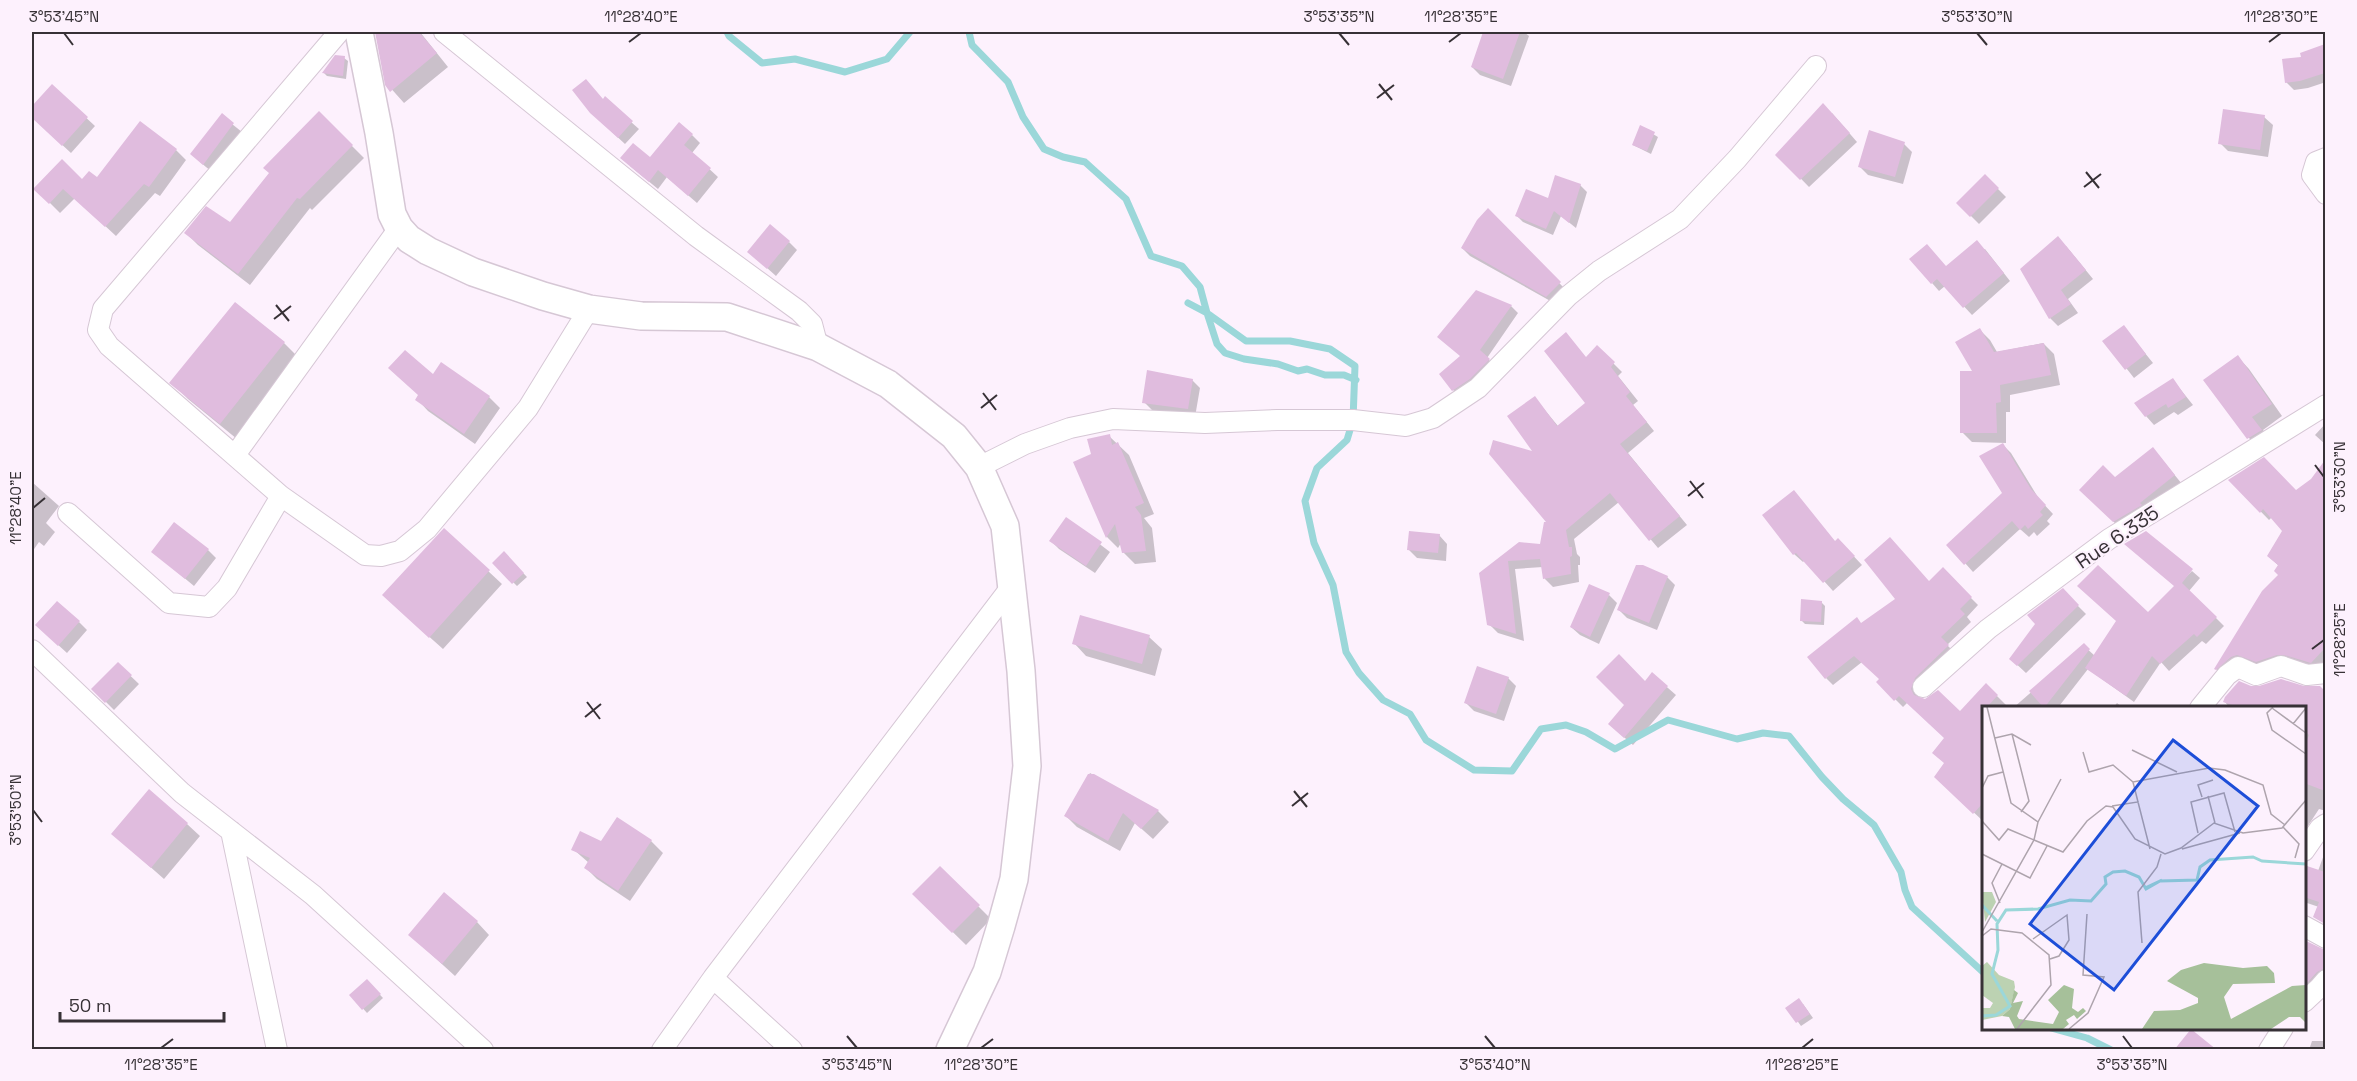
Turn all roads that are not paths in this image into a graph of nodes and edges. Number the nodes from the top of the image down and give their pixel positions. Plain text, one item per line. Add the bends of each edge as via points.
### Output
1 (339, 32) edge
2 (358, 32) edge
3 (444, 32) edge
4 (1816, 66) dead end
5 (2325, 158) edge
6 (2325, 194) edge
7 (399, 228) junction
8 (589, 309) junction
9 (818, 347) junction
10 (2325, 405) edge
11 (235, 455) junction
12 (979, 467) junction
13 (281, 496) junction
14 (68, 513) dead end
15 (1011, 587) junction
16 (32, 650) edge
17 (2325, 673) edge
18 (1923, 687) dead end
19 (2202, 706) edge
20 (2325, 824) edge
21 (231, 831) junction
22 (2306, 847) edge
23 (2306, 927) edge
24 (2325, 938) edge
25 (713, 978) junction
26 (2325, 980) edge
27 (2306, 1000) edge
28 (2282, 1030) edge
29 (277, 1050) edge
30 (483, 1050) edge
31 (662, 1050) edge
32 (792, 1050) edge
33 (950, 1050) edge
34 (2269, 1050) edge

1 - 11 street via 103,309 98,330 109,346
2 - 7 street via 392,214
3 - 9 street via 696,236 799,311 812,324
4 - 12 street via 1680,219 1599,271 1568,296 1478,388 1433,418 1406,426 1353,420 1205,423 1113,419 1070,428
5 - 6 street via 2316,162 2312,175
7 - 8 street via 409,239 472,272
7 - 11 street
8 - 9 street via 641,316 727,317
8 - 13 street via 528,408 427,529 400,551 366,555
9 - 12 street via 897,391 954,436
10 - 18 street, Rue 6.335 via 2109,539 1988,629
11 - 13 street
12 - 15 street via 1005,526
13 - 14 street via 227,588 209,607 169,603
15 - 25 street
15 - 33 street via 1027,766 1014,879 987,972
16 - 21 street via 182,793
17 - 19 street via 2307,675 2281,666 2256,675 2238,667
20 - 22 street
21 - 29 street
21 - 30 street via 314,895
23 - 24 street
25 - 31 street
25 - 32 street
26 - 27 street
28 - 34 street

